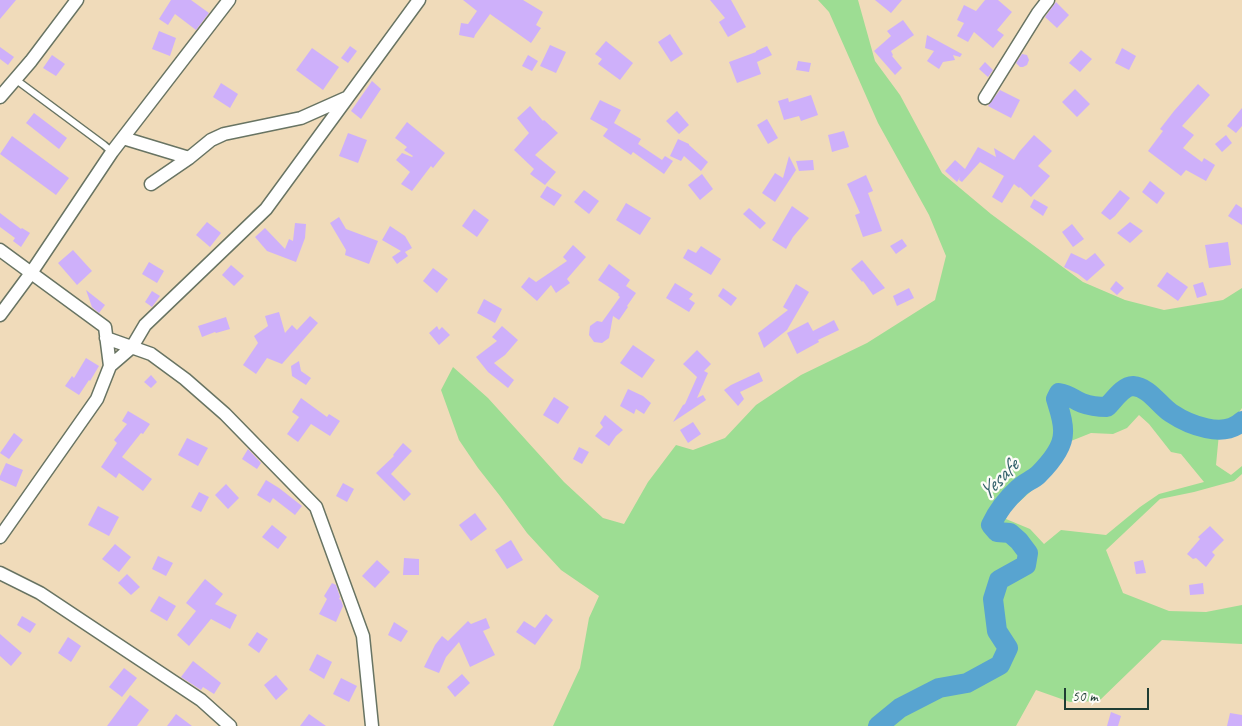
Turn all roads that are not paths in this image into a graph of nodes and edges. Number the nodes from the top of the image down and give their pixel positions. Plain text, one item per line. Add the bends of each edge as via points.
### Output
1 (77, 0) edge
2 (228, 0) edge
3 (419, 0) edge
4 (1048, 0) edge
5 (16, 80) junction
6 (348, 97) junction
7 (0, 98) edge
8 (985, 98) dead end
9 (123, 138) junction
10 (112, 152) junction
11 (189, 158) junction
12 (151, 184) dead end
13 (0, 250) edge
14 (31, 273) junction
15 (0, 315) edge
16 (106, 338) junction
17 (132, 347) junction
18 (110, 366) junction
19 (0, 537) edge
20 (0, 573) edge
21 (230, 726) edge
22 (372, 726) edge

1 - 5 street
2 - 9 street
3 - 6 street
4 - 8 street
5 - 7 street
5 - 10 lane
6 - 11 street via 301,118 224,134
6 - 17 street via 266,208 145,325
9 - 10 street
9 - 11 street
10 - 14 street
11 - 12 street
13 - 14 street
14 - 15 street
14 - 16 street via 105,327
16 - 17 street
16 - 18 street
17 - 18 street
17 - 22 street via 151,354 185,379 225,414 316,507 363,636
18 - 19 street via 97,399
20 - 21 street via 40,593 201,700

